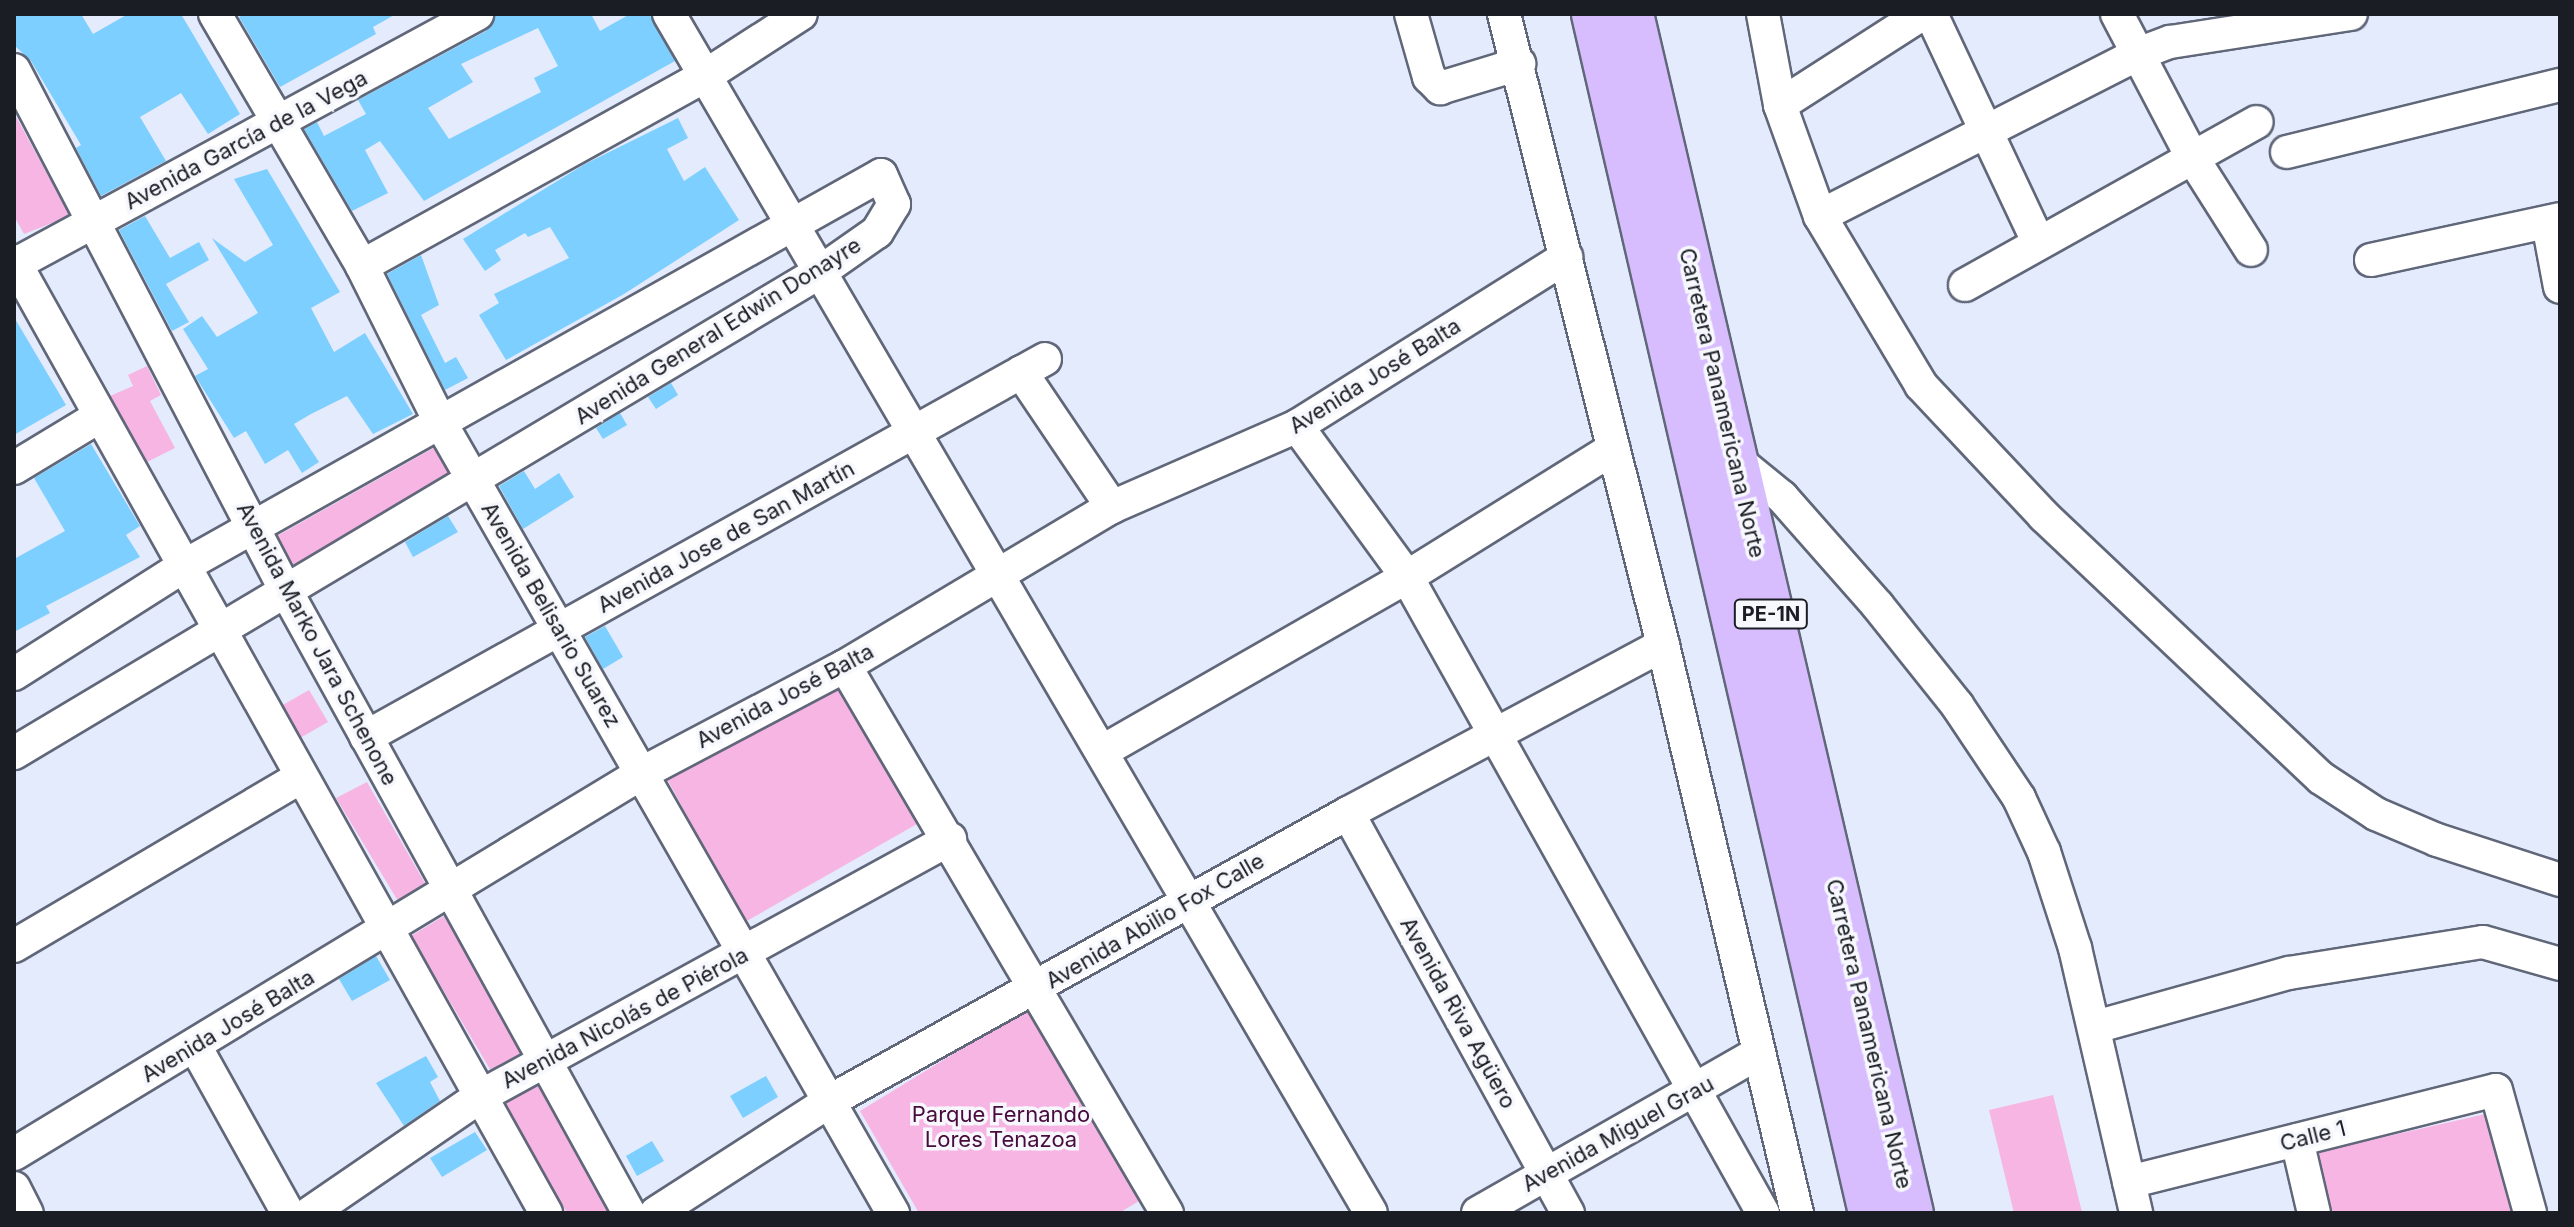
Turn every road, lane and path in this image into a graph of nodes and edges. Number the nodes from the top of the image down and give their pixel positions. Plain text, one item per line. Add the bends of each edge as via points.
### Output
1 (215, 14) edge
2 (477, 14) edge
3 (669, 14) edge
4 (801, 14) edge
5 (1411, 14) edge
6 (1504, 14) edge
7 (1594, 14) edge
8 (1631, 14) edge
9 (1763, 14) edge
10 (1922, 14) edge
11 (1931, 14) edge
12 (2117, 14) edge
13 (2351, 14) edge
14 (2138, 54) junction
15 (1519, 64) junction
16 (14, 70) edge
17 (705, 76) junction
18 (2560, 85) edge
19 (1780, 105) junction
20 (2257, 122) dead end
21 (281, 123) junction
22 (1986, 129) junction
23 (2287, 152) dead end
24 (2192, 157) junction
25 (1820, 216) junction
26 (95, 220) junction
27 (2554, 221) edge
28 (794, 223) junction
29 (2038, 241) junction
30 (2251, 250) dead end
31 (1566, 257) junction
32 (2371, 260) dead end
33 (15, 263) edge
34 (362, 266) junction
35 (820, 272) junction
36 (1965, 285) dead end
37 (2560, 287) edge
38 (100, 416) junction
39 (440, 422) junction
40 (1297, 426) junction
41 (914, 432) junction
42 (1613, 449) junction
43 (1734, 458) junction
44 (14, 468) edge
45 (474, 481) junction
46 (1112, 507) junction
47 (254, 526) junction
48 (184, 566) junction
49 (997, 575) junction
50 (1407, 577) junction
51 (285, 589) junction
52 (218, 629) junction
53 (561, 629) junction
54 (1663, 645) junction
55 (845, 666) junction
56 (14, 674) edge
57 (1495, 733) junction
58 (366, 737) junction
59 (1103, 751) junction
60 (14, 753) edge
61 (642, 773) junction
62 (301, 777) junction
63 (1348, 813) junction
64 (950, 839) junction
65 (2560, 880) edge
66 (446, 888) junction
67 (1191, 899) junction
68 (387, 930) junction
69 (14, 946) edge
70 (744, 954) junction
71 (2560, 964) edge
72 (1035, 990) junction
73 (2095, 1027) junction
74 (195, 1046) junction
75 (1757, 1054) junction
76 (545, 1061) junction
77 (1695, 1091) junction
78 (481, 1096) junction
79 (828, 1102) junction
80 (2297, 1140) junction
81 (14, 1154) edge
82 (1547, 1174) junction
83 (14, 1188) edge
84 (2133, 1198) edge
85 (1159, 1210) edge
86 (27, 1213) edge
87 (288, 1213) edge
88 (310, 1213) edge
89 (546, 1213) edge
90 (629, 1213) edge
91 (656, 1213) edge
92 (893, 1213) edge
93 (1371, 1213) edge
94 (1478, 1213) edge
95 (1568, 1213) edge
96 (1763, 1213) edge
97 (1797, 1213) edge
98 (1871, 1213) edge
99 (1911, 1213) edge
100 (2314, 1213) edge
101 (2530, 1213) edge

1 - 21 street, Avenida Belisario Suarez
2 - 21 street, Avenida García de la Vega
3 - 17 street
4 - 17 street
5 - 15 street via 1429,77 1440,88
6 - 15 street
7 - 98 highway, Carretera Panamericana Norte / PE-1N
8 - 43 highway, Carretera Panamericana Norte / PE-1N
9 - 19 street
10 - 19 street
11 - 22 street
12 - 14 street
13 - 14 street via 2170,42
14 - 22 street
14 - 24 street
15 - 31 street
16 - 26 street, Avenida Marko Jara Schenone
17 - 28 street
17 - 34 street
18 - 23 street
19 - 25 street
20 - 24 street
21 - 26 street, Avenida García de la Vega
21 - 34 street, Avenida Belisario Suarez
22 - 25 street
22 - 29 street
24 - 29 street
24 - 30 street
25 - 65 street via 1921,385 2044,516 2321,778 2376,814
26 - 33 street, Avenida García de la Vega
26 - 47 street, Avenida Marko Jara Schenone
27 - 32 street
27 - 37 street
28 - 35 street
28 - 35 street, Avenida General Edwin Donayre via 881,175 894,204 877,232
28 - 39 street, Avenida General Edwin Donayre
29 - 36 street
31 - 40 street, Avenida José Balta
31 - 42 street
33 - 38 street
34 - 39 street, Avenida Belisario Suarez
35 - 41 street
35 - 45 street, Avenida General Edwin Donayre
38 - 44 street
38 - 48 street
39 - 45 street, Avenida Belisario Suarez
39 - 47 street, Avenida General Edwin Donayre
40 - 46 street, Avenida José Balta
40 - 50 street
41 - 46 street, Avenida Jose de San Martín via 1033,366
41 - 49 street
41 - 53 street, Avenida Jose de San Martín
42 - 50 street
42 - 54 street
43 - 73 street via 1782,497 1878,606 1957,705 2019,798 2044,852
43 - 99 highway, Carretera Panamericana Norte / PE-1N
45 - 51 street, Avenida General Edwin Donayre
45 - 53 street, Avenida Belisario Suarez
46 - 49 street, Avenida José Balta
47 - 48 street, Avenida General Edwin Donayre
47 - 51 street, Avenida Marko Jara Schenone
48 - 52 street
48 - 56 street, Avenida General Edwin Donayre
49 - 55 street, Avenida José Balta
49 - 59 street
50 - 57 street
50 - 59 street
51 - 52 street, Avenida General Edwin Donayre
51 - 58 street, Avenida Marko Jara Schenone
52 - 60 street, Avenida General Edwin Donayre
52 - 62 street
53 - 58 street, Avenida Jose de San Martín
53 - 61 street, Avenida Belisario Suarez
54 - 57 street, Avenida Abilio Fox Calle
54 - 75 street
55 - 61 street, Avenida José Balta
55 - 64 street
57 - 63 street, Avenida Abilio Fox Calle
57 - 77 street
58 - 66 street, Avenida Marko Jara Schenone
59 - 67 street
61 - 66 street, Avenida José Balta
61 - 70 street, Avenida Belisario Suarez
62 - 68 street
62 - 69 street
63 - 67 street, Avenida Abilio Fox Calle
63 - 82 street, Avenida Riva Agüero
64 - 70 street, Avenida Nicolás de Piérola
64 - 72 street
66 - 68 street, Avenida José Balta
66 - 76 street, Avenida Marko Jara Schenone
67 - 72 street, Avenida Abilio Fox Calle
67 - 93 street
68 - 74 street, Avenida José Balta
68 - 78 street
70 - 76 street, Avenida Nicolás de Piérola
70 - 79 street, Avenida Belisario Suarez
71 - 73 street via 2483,942 2289,973
72 - 79 street, Avenida Abilio Fox Calle
72 - 85 street
73 - 84 street
74 - 81 street, Avenida José Balta
74 - 87 street
75 - 77 street, Avenida Miguel Grau
75 - 97 street
76 - 78 street, Avenida Nicolás de Piérola
76 - 90 street, Avenida Marko Jara Schenone
77 - 82 street, Avenida Miguel Grau
77 - 96 street
78 - 88 street, Avenida Nicolás de Piérola
78 - 89 street
79 - 91 street, Avenida Abilio Fox Calle
79 - 92 street, Avenida Belisario Suarez
80 - 84 street, Calle 1
80 - 100 street
80 - 101 street, Calle 1 via 2496,1090
82 - 94 street, Avenida Miguel Grau
82 - 95 street, Avenida Riva Agüero
83 - 86 street

